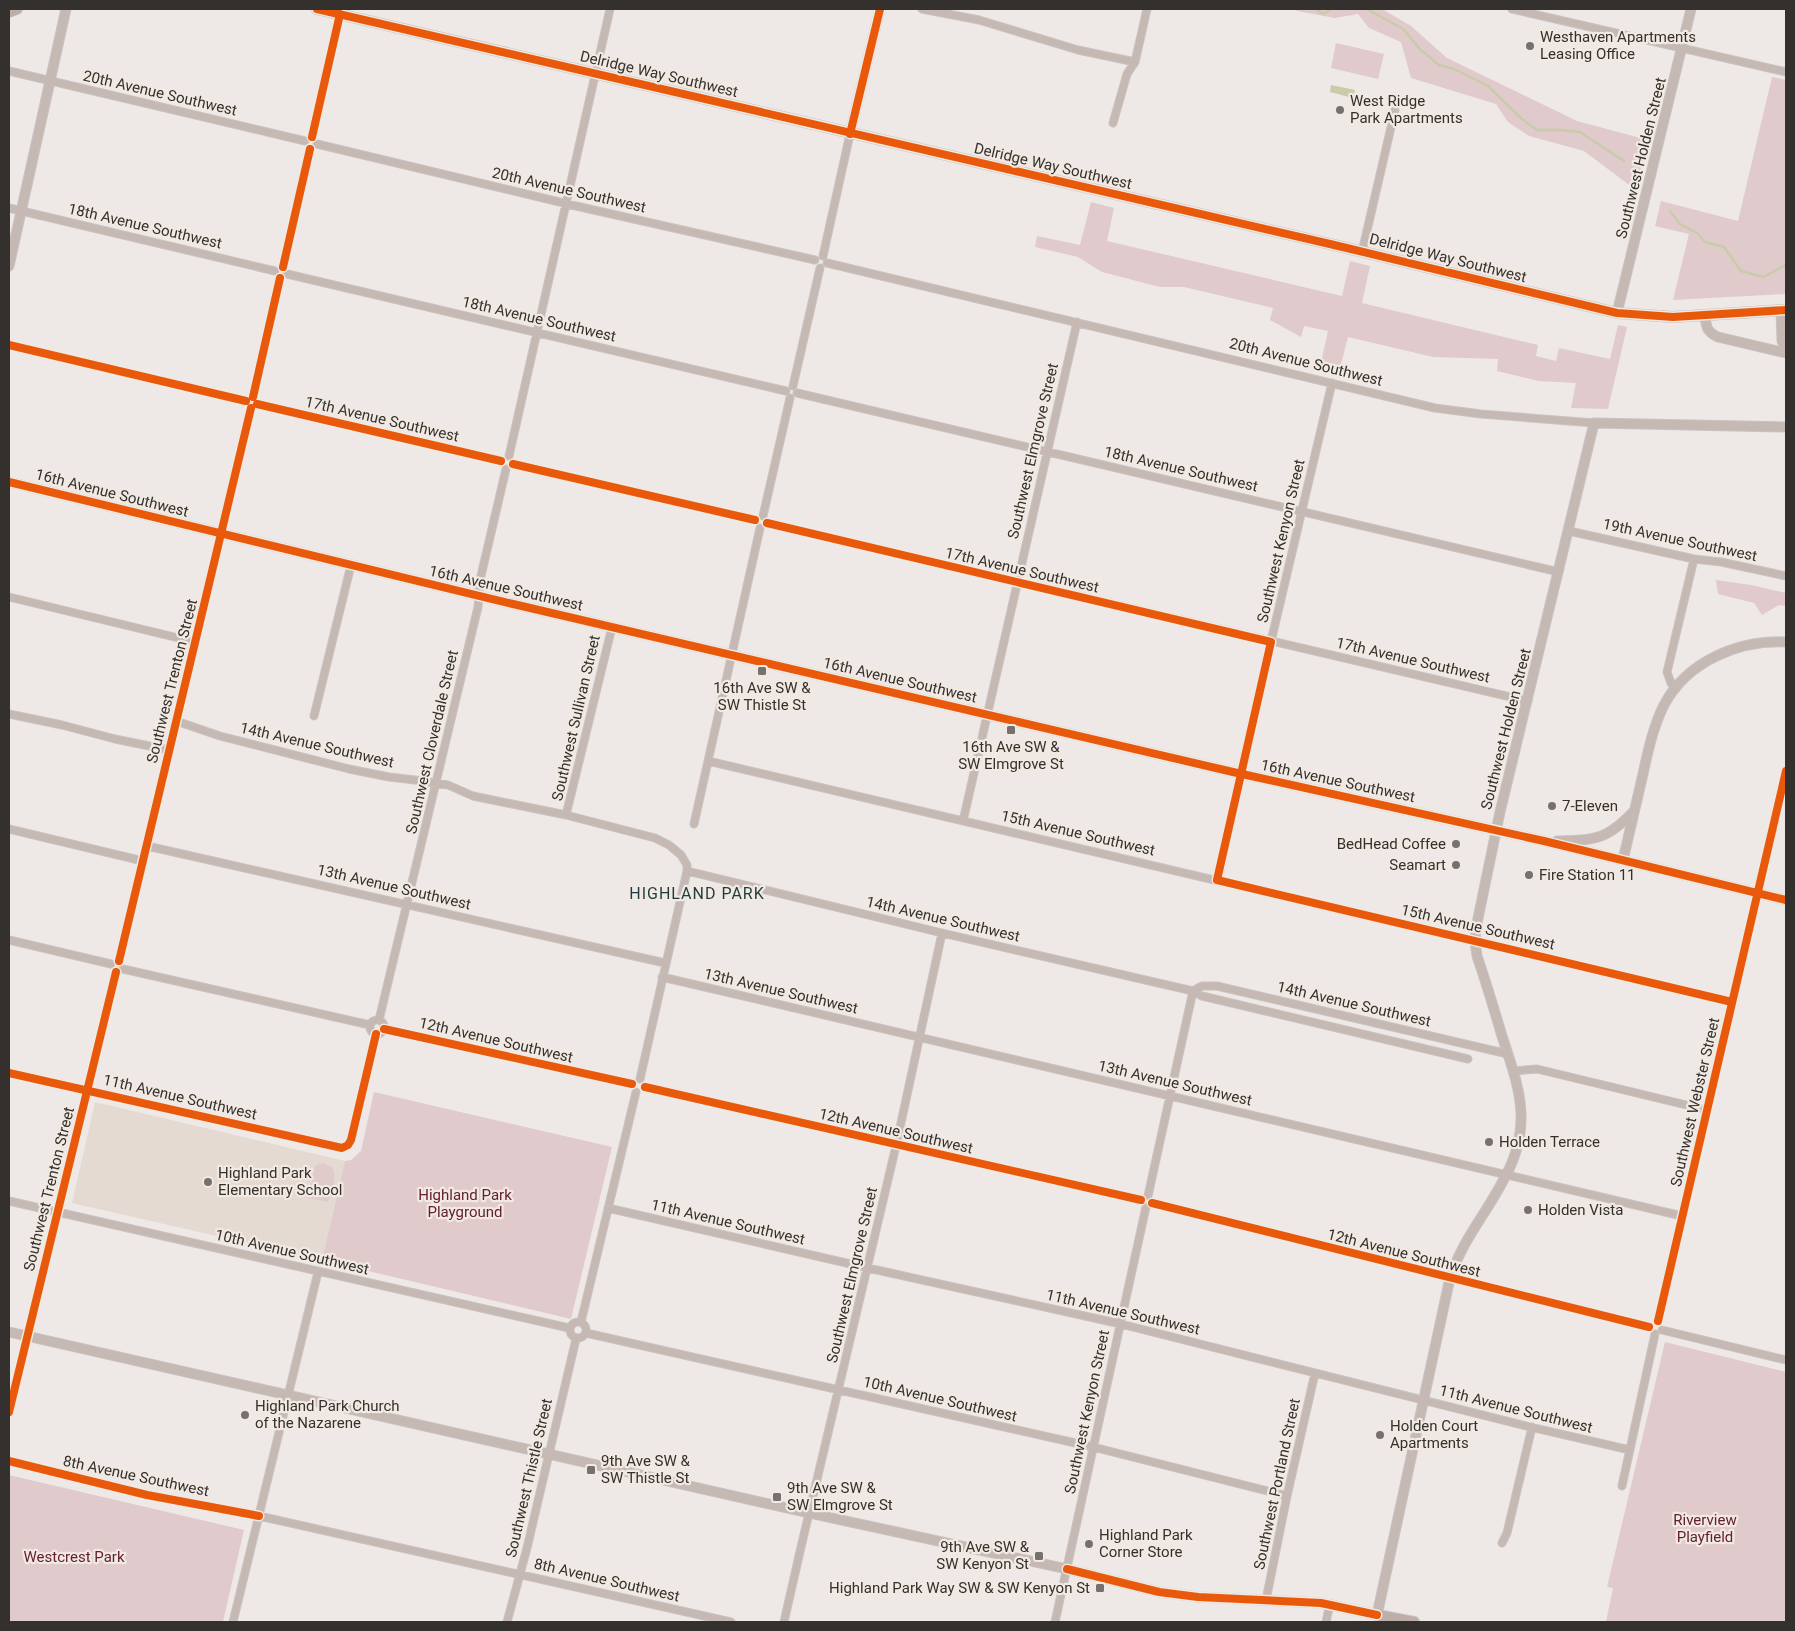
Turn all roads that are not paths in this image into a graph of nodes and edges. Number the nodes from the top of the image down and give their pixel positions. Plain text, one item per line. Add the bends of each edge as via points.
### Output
1 (17, 9) edge
2 (66, 9) edge
3 (317, 9) edge
4 (610, 9) edge
5 (880, 9) edge
6 (922, 9) edge
7 (1147, 9) edge
8 (1512, 9) edge
9 (1691, 9) edge
10 (340, 11) edge
11 (9, 12) edge
12 (1682, 47) junction
13 (1135, 62) junction
14 (9, 71) edge
15 (1786, 72) edge
16 (596, 73) junction
17 (50, 81) junction
18 (1395, 110) dead end
19 (1114, 123) dead end
20 (850, 134) junction
21 (312, 137) junction
22 (305, 141) junction
23 (317, 144) junction
24 (310, 148) junction
25 (566, 204) junction
26 (9, 208) edge
27 (21, 212) junction
28 (1362, 252) junction
29 (823, 256) junction
30 (815, 260) junction
31 (827, 263) junction
32 (9, 266) edge
33 (283, 267) junction
34 (820, 268) junction
35 (275, 271) junction
36 (287, 274) junction
37 (280, 278) junction
38 (1783, 310) edge
39 (1617, 314) junction
40 (1705, 316) junction
41 (1077, 322) junction
42 (536, 332) junction
43 (9, 345) edge
44 (1786, 349) edge
45 (1786, 353) edge
46 (1332, 383) junction
47 (793, 386) junction
48 (786, 390) junction
49 (797, 393) junction
50 (253, 397) junction
51 (790, 398) junction
52 (246, 401) junction
53 (254, 406) junction
54 (1594, 423) junction
55 (1786, 427) edge
56 (1047, 452) junction
57 (508, 456) junction
58 (501, 461) junction
59 (513, 464) junction
60 (506, 468) junction
61 (9, 482) edge
62 (1302, 510) junction
63 (763, 516) junction
64 (755, 520) junction
65 (767, 523) junction
66 (760, 528) junction
67 (1568, 531) junction
68 (221, 533) junction
69 (1694, 559) junction
70 (351, 565) junction
71 (1559, 572) junction
72 (1786, 576) edge
73 (1017, 582) junction
74 (479, 596) junction
75 (9, 597) edge
76 (612, 627) junction
77 (195, 642) junction
78 (1271, 642) junction
79 (1786, 642) edge
80 (732, 655) junction
81 (1676, 689) junction
82 (1528, 701) junction
83 (9, 714) edge
84 (987, 714) junction
85 (314, 716) dead end
86 (176, 722) junction
87 (169, 750) junction
88 (708, 761) junction
89 (1786, 771) edge
90 (1240, 773) junction
91 (436, 783) junction
92 (1785, 784) edge
93 (1634, 811) junction
94 (566, 816) junction
95 (963, 821) junction
96 (694, 824) dead end
97 (9, 829) edge
98 (1496, 830) junction
99 (1544, 841) junction
100 (147, 846) junction
101 (1623, 860) junction
102 (143, 861) junction
103 (687, 871) junction
104 (1217, 880) junction
105 (1758, 893) junction
106 (1786, 900) edge
107 (408, 904) junction
108 (942, 933) junction
109 (9, 940) edge
110 (1475, 941) junction
111 (119, 961) junction
112 (665, 963) junction
113 (111, 964) junction
114 (119, 970) junction
115 (662, 977) junction
116 (1193, 992) junction
117 (1732, 1002) junction
118 (379, 1020) junction
119 (370, 1025) junction
120 (384, 1028) junction
121 (376, 1034) junction
122 (920, 1037) junction
123 (1508, 1054) junction
124 (1468, 1059) dead end
125 (1513, 1071) junction
126 (9, 1073) edge
127 (640, 1079) junction
128 (632, 1084) junction
129 (645, 1087) junction
130 (87, 1090) junction
131 (636, 1092) junction
132 (1171, 1096) junction
133 (1707, 1110) junction
134 (896, 1146) junction
135 (1506, 1176) junction
136 (1148, 1196) junction
137 (1141, 1200) junction
138 (9, 1201) edge
139 (1149, 1205) junction
140 (608, 1208) junction
141 (57, 1212) junction
142 (1682, 1216) junction
143 (868, 1268) junction
144 (318, 1272) junction
145 (1450, 1278) junction
146 (1658, 1321) junction
147 (581, 1322) junction
148 (1121, 1324) junction
149 (1649, 1327) junction
150 (569, 1328) junction
151 (1662, 1330) junction
152 (9, 1332) edge
153 (586, 1333) junction
154 (1655, 1334) junction
155 (27, 1336) junction
156 (576, 1339) junction
157 (1786, 1360) edge
158 (1315, 1373) junction
159 (839, 1390) junction
160 (288, 1396) junction
161 (1424, 1400) junction
162 (9, 1412) edge
163 (1532, 1427) junction
164 (1093, 1447) junction
165 (1630, 1450) junction
166 (548, 1454) junction
167 (9, 1462) edge
168 (1622, 1486) dead end
169 (1287, 1496) junction
170 (809, 1513) junction
171 (258, 1516) junction
172 (1502, 1543) dead end
173 (1067, 1569) junction
174 (520, 1574) junction
175 (1266, 1600) junction
176 (1330, 1604) junction
177 (1376, 1619) edge
178 (233, 1622) edge
179 (507, 1622) edge
180 (731, 1622) edge
181 (784, 1622) edge
182 (1055, 1622) edge
183 (1326, 1622) edge
184 (1414, 1622) edge

1 - 11 main road
2 - 17 street
3 - 10 main road, Delridge Way Southwest
4 - 16 street
5 - 20 street
6 - 13 street via 979,20 1078,50
7 - 13 street
8 - 12 street
9 - 12 street, Southwest Holden Street
10 - 16 main road, Delridge Way Southwest
10 - 21 street
12 - 15 street
12 - 39 street, Southwest Holden Street
13 - 19 street via 1127,74
14 - 17 street, 20th Avenue Southwest
16 - 20 main road, Delridge Way Southwest
16 - 25 street
17 - 22 street, 20th Avenue Southwest
17 - 27 street
18 - 28 street
20 - 28 main road, Delridge Way Southwest
20 - 29 street
21 - 22 street
21 - 23 street
22 - 24 street
23 - 24 street
23 - 25 street, 20th Avenue Southwest
24 - 33 street
25 - 30 street, 20th Avenue Southwest
25 - 42 street
26 - 27 street, 18th Avenue Southwest
27 - 32 street
27 - 35 street, 18th Avenue Southwest
28 - 39 main road, Delridge Way Southwest
29 - 30 street
29 - 31 street
30 - 34 street
31 - 34 street
31 - 41 street, 20th Avenue Southwest
33 - 35 street
33 - 36 street
34 - 47 street
35 - 37 street
36 - 37 street
36 - 42 street, 18th Avenue Southwest
37 - 50 street
38 - 40 main road, Delridge Way Southwest
38 - 44 street via 1782,341
39 - 40 main road, Delridge Way Southwest
40 - 45 street via 1707,329 1718,338
41 - 46 street, 20th Avenue Southwest
41 - 56 street, Southwest Elmgrove Street
42 - 48 street, 18th Avenue Southwest
42 - 57 street
43 - 52 street
46 - 54 street, 20th Avenue Southwest via 1459,412
46 - 62 street, Southwest Kenyon Street
47 - 48 street
47 - 49 street
48 - 51 street
49 - 51 street
49 - 56 street, 18th Avenue Southwest
50 - 52 street
50 - 53 street via 257,399
51 - 63 street
52 - 53 street via 247,406
53 - 58 street, 17th Avenue Southwest
53 - 68 street, Southwest Trenton Street
54 - 55 street, 20th Avenue Southwest
54 - 67 street, Southwest Holden Street
56 - 62 street, 18th Avenue Southwest
56 - 73 street, Southwest Elmgrove Street
57 - 58 street
57 - 59 street
58 - 60 street
59 - 60 street
59 - 64 street
60 - 74 street, Southwest Cloverdale Street
61 - 68 street, 16th Avenue Southwest
62 - 71 street, 18th Avenue Southwest
62 - 78 street, Southwest Kenyon Street
63 - 64 street
63 - 65 street
64 - 66 street
65 - 66 street
65 - 73 street, 17th Avenue Southwest
66 - 80 street
67 - 69 street, 19th Avenue Southwest
67 - 71 street, Southwest Holden Street
68 - 70 street, 16th Avenue Southwest
68 - 77 street, Southwest Trenton Street
69 - 72 street, 19th Avenue Southwest
69 - 81 street via 1667,672
70 - 74 street, 16th Avenue Southwest
70 - 85 street
71 - 82 street, Southwest Holden Street
73 - 78 street, 17th Avenue Southwest
73 - 84 street, Southwest Elmgrove Street
74 - 76 street, 16th Avenue Southwest
74 - 91 street, Southwest Cloverdale Street
75 - 77 street
76 - 80 street, 16th Avenue Southwest
76 - 94 street, Southwest Sullivan Street
77 - 86 street, Southwest Trenton Street
78 - 82 street, 17th Avenue Southwest
78 - 90 street, Southwest Kenyon Street
79 - 81 street via 1750,645 1722,654 1697,668
80 - 84 street, 16th Avenue Southwest
80 - 88 street
81 - 93 street via 1664,704 1657,722
82 - 98 street, Southwest Holden Street
83 - 87 street
84 - 90 street, 16th Avenue Southwest
84 - 95 street, Southwest Elmgrove Street
86 - 87 street, Southwest Trenton Street
86 - 91 street, 14th Avenue Southwest via 349,769 389,778
87 - 100 street, Southwest Trenton Street
88 - 95 street, 15th Avenue Southwest
88 - 96 street
89 - 92 street, Southwest Webster Street
90 - 98 street, 16th Avenue Southwest
90 - 104 street, Southwest Kenyon Street
91 - 94 street, 14th Avenue Southwest via 472,796
91 - 107 street, Southwest Cloverdale Street
92 - 105 street, Southwest Webster Street
93 - 99 street via 1622,824 1599,838
93 - 101 street
94 - 103 street, 14th Avenue Southwest via 655,838 681,855
95 - 104 street, 15th Avenue Southwest
97 - 102 street
98 - 99 street, 16th Avenue Southwest
98 - 110 street, Southwest Holden Street
99 - 101 street, 16th Avenue Southwest
100 - 102 street, Southwest Trenton Street
100 - 107 street, 13th Avenue Southwest
101 - 105 street, 16th Avenue Southwest
102 - 111 street, Southwest Trenton Street
103 - 108 street, 14th Avenue Southwest
103 - 112 street
104 - 110 street, 15th Avenue Southwest
105 - 106 street, 16th Avenue Southwest
105 - 117 street, Southwest Webster Street
107 - 112 street, 13th Avenue Southwest
107 - 118 street, Southwest Cloverdale Street
108 - 116 street, 14th Avenue Southwest
108 - 122 street, Southwest Elmgrove Street
109 - 113 street
110 - 117 street, 15th Avenue Southwest
110 - 123 street, Southwest Holden Street
111 - 113 street
111 - 114 street via 123,964
112 - 115 street
113 - 114 street via 112,969
114 - 119 street
114 - 130 street, Southwest Trenton Street
115 - 122 street, 13th Avenue Southwest
115 - 127 street
116 - 123 street, 14th Avenue Southwest via 1202,986 1217,986
116 - 124 street, 14th Avenue Southwest
116 - 132 street
117 - 133 street, Southwest Webster Street
118 - 119 street
118 - 120 street
119 - 121 street via 370,1031
120 - 121 street
120 - 128 street, 12th Avenue Southwest
121 - 130 street, 11th Avenue Southwest via 351,1140 345,1147
122 - 132 street, 13th Avenue Southwest
122 - 134 street, Southwest Elmgrove Street
123 - 125 street, Southwest Holden Street
125 - 133 street via 1537,1069
125 - 135 street, Southwest Holden Street via 1521,1123 1516,1152
126 - 130 street, 11th Avenue Southwest
127 - 128 street
127 - 129 street
128 - 131 street
129 - 131 street via 642,1092
129 - 134 street, 12th Avenue Southwest
130 - 141 street, Southwest Trenton Street
131 - 140 street
132 - 135 street, 13th Avenue Southwest
132 - 136 street
133 - 142 street, Southwest Webster Street
134 - 137 street, 12th Avenue Southwest
134 - 143 street, Southwest Elmgrove Street
135 - 142 street, 13th Avenue Southwest
135 - 145 street, Southwest Holden Street via 1462,1248
136 - 137 street
136 - 139 street via 1152,1199
137 - 139 street via 1142,1205
138 - 141 street, 10th Avenue Southwest
139 - 145 street, 12th Avenue Southwest
139 - 148 street, Southwest Kenyon Street
140 - 143 street, 11th Avenue Southwest
140 - 147 street
141 - 144 street, 10th Avenue Southwest
141 - 155 street, Southwest Trenton Street
142 - 146 street, Southwest Webster Street
143 - 148 street, 11th Avenue Southwest
143 - 159 street, Southwest Elmgrove Street
144 - 150 street, 10th Avenue Southwest
144 - 160 street
145 - 149 street, 12th Avenue Southwest
145 - 161 street, Southwest Holden Street
146 - 149 street
146 - 151 street
147 - 150 street via 575,1322
147 - 153 street
148 - 158 street, 11th Avenue Southwest
148 - 164 street, Southwest Kenyon Street
149 - 154 street
150 - 156 street via 570,1335
151 - 154 street
151 - 157 street
152 - 155 street
153 - 156 street
153 - 159 street, 10th Avenue Southwest
154 - 165 street
155 - 160 street
155 - 162 street, Southwest Trenton Street
156 - 166 street, Southwest Thistle Street
158 - 161 street, 11th Avenue Southwest
158 - 169 street, Southwest Portland Street
159 - 164 street, 10th Avenue Southwest
159 - 170 street, Southwest Elmgrove Street
160 - 166 street
160 - 171 street
161 - 163 street, 11th Avenue Southwest
161 - 177 street, Southwest Holden Street
163 - 165 street, 11th Avenue Southwest
163 - 172 street
164 - 169 street, 10th Avenue Southwest
164 - 173 street, Southwest Kenyon Street
165 - 168 street
166 - 170 street
166 - 174 street, Southwest Thistle Street
167 - 171 street, 8th Avenue Southwest via 147,1495
169 - 175 street, Southwest Portland Street
170 - 173 street
170 - 181 street, Southwest Elmgrove Street
171 - 174 street, 8th Avenue Southwest
171 - 178 street
173 - 175 street via 1159,1592
173 - 182 street, Southwest Kenyon Street
174 - 179 street, Southwest Thistle Street
174 - 180 street, 8th Avenue Southwest
175 - 176 street
176 - 177 street
176 - 183 street
177 - 184 main road

